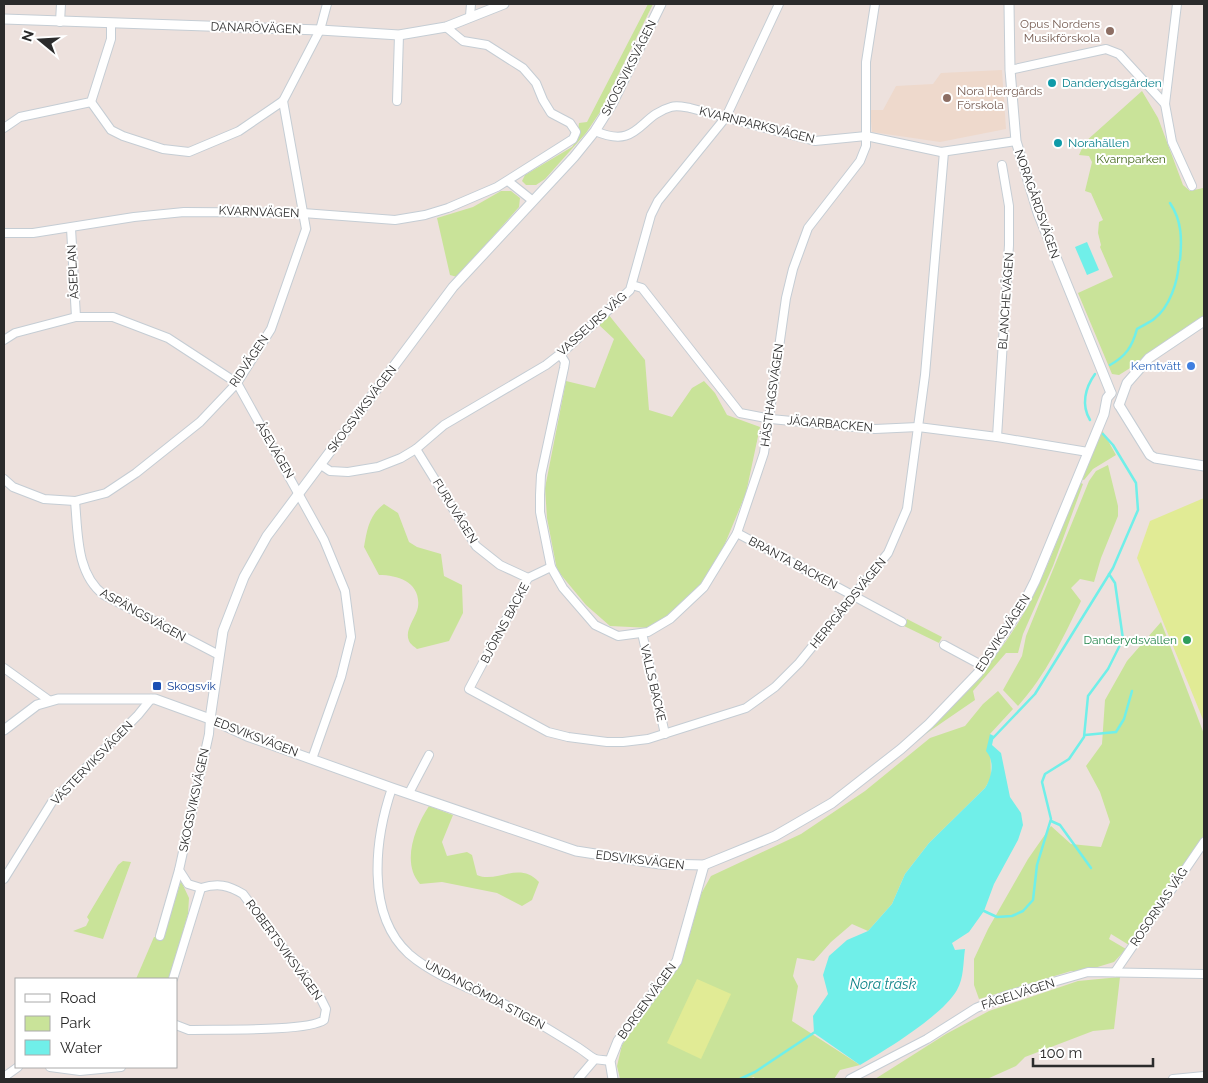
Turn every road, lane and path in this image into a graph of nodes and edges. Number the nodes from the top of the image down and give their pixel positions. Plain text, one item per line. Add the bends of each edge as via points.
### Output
1 (61, 4) edge
2 (327, 4) edge
3 (471, 4) edge
4 (504, 4) edge
5 (661, 4) edge
6 (778, 4) edge
7 (875, 4) edge
8 (1009, 4) edge
9 (1178, 4) edge
10 (470, 16) junction
11 (4, 20) edge
12 (60, 22) junction
13 (111, 23) junction
14 (446, 27) junction
15 (320, 30) junction
16 (399, 35) junction
17 (1010, 70) junction
18 (283, 101) junction
19 (397, 101) dead end
20 (91, 102) junction
21 (1165, 104) junction
22 (726, 117) junction
23 (4, 128) edge
24 (595, 131) junction
25 (866, 136) junction
26 (1016, 141) junction
27 (944, 152) junction
28 (1002, 165) dead end
29 (508, 181) junction
30 (1192, 186) dead end
31 (533, 201) junction
32 (303, 213) junction
33 (71, 228) junction
34 (4, 234) edge
35 (632, 285) junction
36 (76, 317) junction
37 (1204, 321) edge
38 (4, 340) edge
39 (560, 354) junction
40 (237, 383) junction
41 (1111, 393) junction
42 (1120, 401) junction
43 (1108, 403) junction
44 (771, 419) junction
45 (918, 427) junction
46 (997, 437) junction
47 (416, 448) junction
48 (1088, 452) junction
49 (321, 465) junction
50 (1204, 466) edge
51 (4, 479) edge
52 (299, 492) junction
53 (75, 501) junction
54 (737, 533) junction
55 (551, 567) junction
56 (528, 578) junction
57 (853, 596) junction
58 (902, 622) dead end
59 (642, 633) junction
60 (944, 645) dead end
61 (219, 655) junction
62 (983, 666) junction
63 (4, 668) edge
64 (469, 690) joint
65 (151, 699) junction
66 (50, 701) junction
67 (210, 719) junction
68 (4, 730) edge
69 (665, 734) junction
70 (429, 755) dead end
71 (312, 759) junction
72 (392, 788) junction
73 (409, 793) junction
74 (1204, 842) edge
75 (704, 865) junction
76 (179, 870) junction
77 (4, 879) edge
78 (201, 888) junction
79 (160, 936) dead end
80 (1115, 972) junction
81 (1204, 974) edge
82 (173, 978) edge
83 (178, 1026) edge
84 (595, 1059) junction
85 (610, 1060) junction
86 (16, 1068) edge
87 (58, 1068) edge
88 (111, 1068) edge
89 (4, 1076) edge
90 (1204, 1076) edge
91 (578, 1079) edge
92 (613, 1079) edge
93 (850, 1079) edge
94 (1174, 1079) edge

1 - 12 street
2 - 15 street
3 - 10 street
4 - 10 street, DANARÖVÄGEN
5 - 24 street, SKOGSVIKSVÄGEN via 612,104
6 - 22 street, VASSEURS VÄG
7 - 25 street, HÄSTHAGSVÄGEN via 866,62
8 - 17 street, NORAGÅRDSVÄGEN
9 - 21 street
10 - 14 street, DANARÖVÄGEN
11 - 12 street, DANARÖVÄGEN
12 - 13 street, DANARÖVÄGEN
13 - 15 street, DANARÖVÄGEN
13 - 20 street via 111,39
14 - 16 street, DANARÖVÄGEN
14 - 29 street, KVARNVÄGEN via 463,41 487,45 523,68 536,82 551,113 570,122 576,132 568,144
15 - 16 street, DANARÖVÄGEN
15 - 18 street
16 - 19 street
17 - 21 street via 1106,49 1119,54
17 - 26 street, NORAGÅRDSVÄGEN
18 - 20 street via 239,131 190,152 162,149 123,136 112,130
18 - 32 street, RIDVÄGEN
20 - 23 street via 20,118
21 - 30 street via 1172,142
22 - 24 street, KVARNPARKSVÄGEN via 673,106 627,135 609,136
22 - 25 street, KVARNPARKSVÄGEN via 815,141
22 - 35 street, VASSEURS VÄG via 658,201 651,215
24 - 31 street, SKOGSVIKSVÄGEN
25 - 27 street, KVARNPARKSVÄGEN
25 - 44 street, HÄSTHAGSVÄGEN via 860,161 808,228 800,249 786,298
26 - 27 street, KVARNPARKSVÄGEN
26 - 41 street, NORAGÅRDSVÄGEN via 1038,213
27 - 45 street, HERRGÅRDSVÄGEN
28 - 46 street, BLANCHEVÄGEN via 1009,245
29 - 31 street
29 - 32 street, KVARNVÄGEN via 448,208 395,220
31 - 49 street, SKOGSVIKSVÄGEN via 453,287
32 - 33 street, KVARNVÄGEN via 184,212
32 - 40 street, RIDVÄGEN via 304,238 271,329
33 - 34 street, KVARNVÄGEN
33 - 36 street, ÅSEPLAN
35 - 39 street, VASSEURS VÄG
35 - 44 street, JÄGARBACKEN via 642,288 740,413
36 - 38 street, ÅSEVÄGEN
36 - 40 street, ÅSEVÄGEN via 113,317 168,338
37 - 42 street via 1149,358 1127,383
39 - 47 street, VASSEURS VÄG via 444,425
39 - 55 street, HÄSTHAGSVÄGEN via 565,362 541,475 540,495 540,512
40 - 52 street, ÅSEVÄGEN
40 - 53 street, RIDVÄGEN via 200,422 136,473 106,493
41 - 42 street via 1116,392
41 - 43 street
42 - 43 street via 1112,407
42 - 50 street via 1150,455 1162,460
43 - 48 street, EDSVIKSVÄGEN
44 - 45 street, JÄGARBACKEN via 875,429
44 - 54 street, HÄSTHAGSVÄGEN via 764,453
45 - 46 street, JÄGARBACKEN
45 - 57 street, HERRGÅRDSVÄGEN via 903,521 888,553
46 - 48 street, JÄGARBACKEN
47 - 49 street, VASSEURS VÄG via 378,467 339,472
47 - 56 street, FURUVÄGEN via 476,546 500,565
48 - 62 street, EDSVIKSVÄGEN via 1035,581
49 - 52 street, SKOGSVIKSVÄGEN
51 - 53 street, RIDVÄGEN via 13,487 44,499
52 - 61 street, SKOGSVIKSVÄGEN via 267,536 244,577 223,631
52 - 71 street, ÅSEVÄGEN via 345,591 351,637
53 - 61 street, ASPÄNGSVÄGEN via 80,556 95,588
54 - 57 street, BRANTA BACKEN
54 - 59 street, HÄSTHAGSVÄGEN via 704,587 691,601 670,619
55 - 56 street, BJÖRNS BACKE
55 - 59 street, HÄSTHAGSVÄGEN via 563,588 595,625 618,636
56 - 64 street, BJÖRNS BACKE
57 - 58 street, BRANTA BACKEN
57 - 69 street, HERRGÅRDSVÄGEN via 775,688 746,708
59 - 69 street, VALLS BACKE
60 - 62 street
61 - 67 street, SKOGSVIKSVÄGEN
62 - 75 street, EDSVIKSVÄGEN via 922,730 832,803 775,836
63 - 66 street
64 - 69 street, HERRGÅRDSVÄGEN via 548,732 568,737 607,742 648,739
65 - 66 street, EDSVIKSVÄGEN
65 - 67 street, EDSVIKSVÄGEN
65 - 77 street, VÄSTERVIKSVÄGEN via 52,802
66 - 68 street, EDSVIKSVÄGEN via 37,705
67 - 71 street, EDSVIKSVÄGEN
67 - 76 street, SKOGSVIKSVÄGEN
70 - 73 street
71 - 72 street, EDSVIKSVÄGEN
72 - 73 street, EDSVIKSVÄGEN
72 - 84 street, UNDANGÖMDA STIGEN via 377,845 377,867 383,911 399,942 410,954 445,976 520,1012
73 - 75 street, EDSVIKSVÄGEN via 576,851 660,864
74 - 80 street, ROSORNAS VÄG
75 - 85 street, BORGENVÄGEN via 677,961 618,1041
76 - 78 street via 188,884
76 - 79 street, SKOGSVIKSVÄGEN
78 - 82 street
78 - 83 street, ROBERTSVIKSVÄGEN via 216,883 243,894 326,1009 324,1020 318,1024 189,1030
80 - 81 street, FÅGELVÄGEN
80 - 93 street, FÅGELVÄGEN via 1088,972 976,1008 927,1039
84 - 85 street, UNDANGÖMDA STIGEN
84 - 91 street
85 - 92 street
86 - 89 street
87 - 88 street via 80,1071
90 - 94 street

